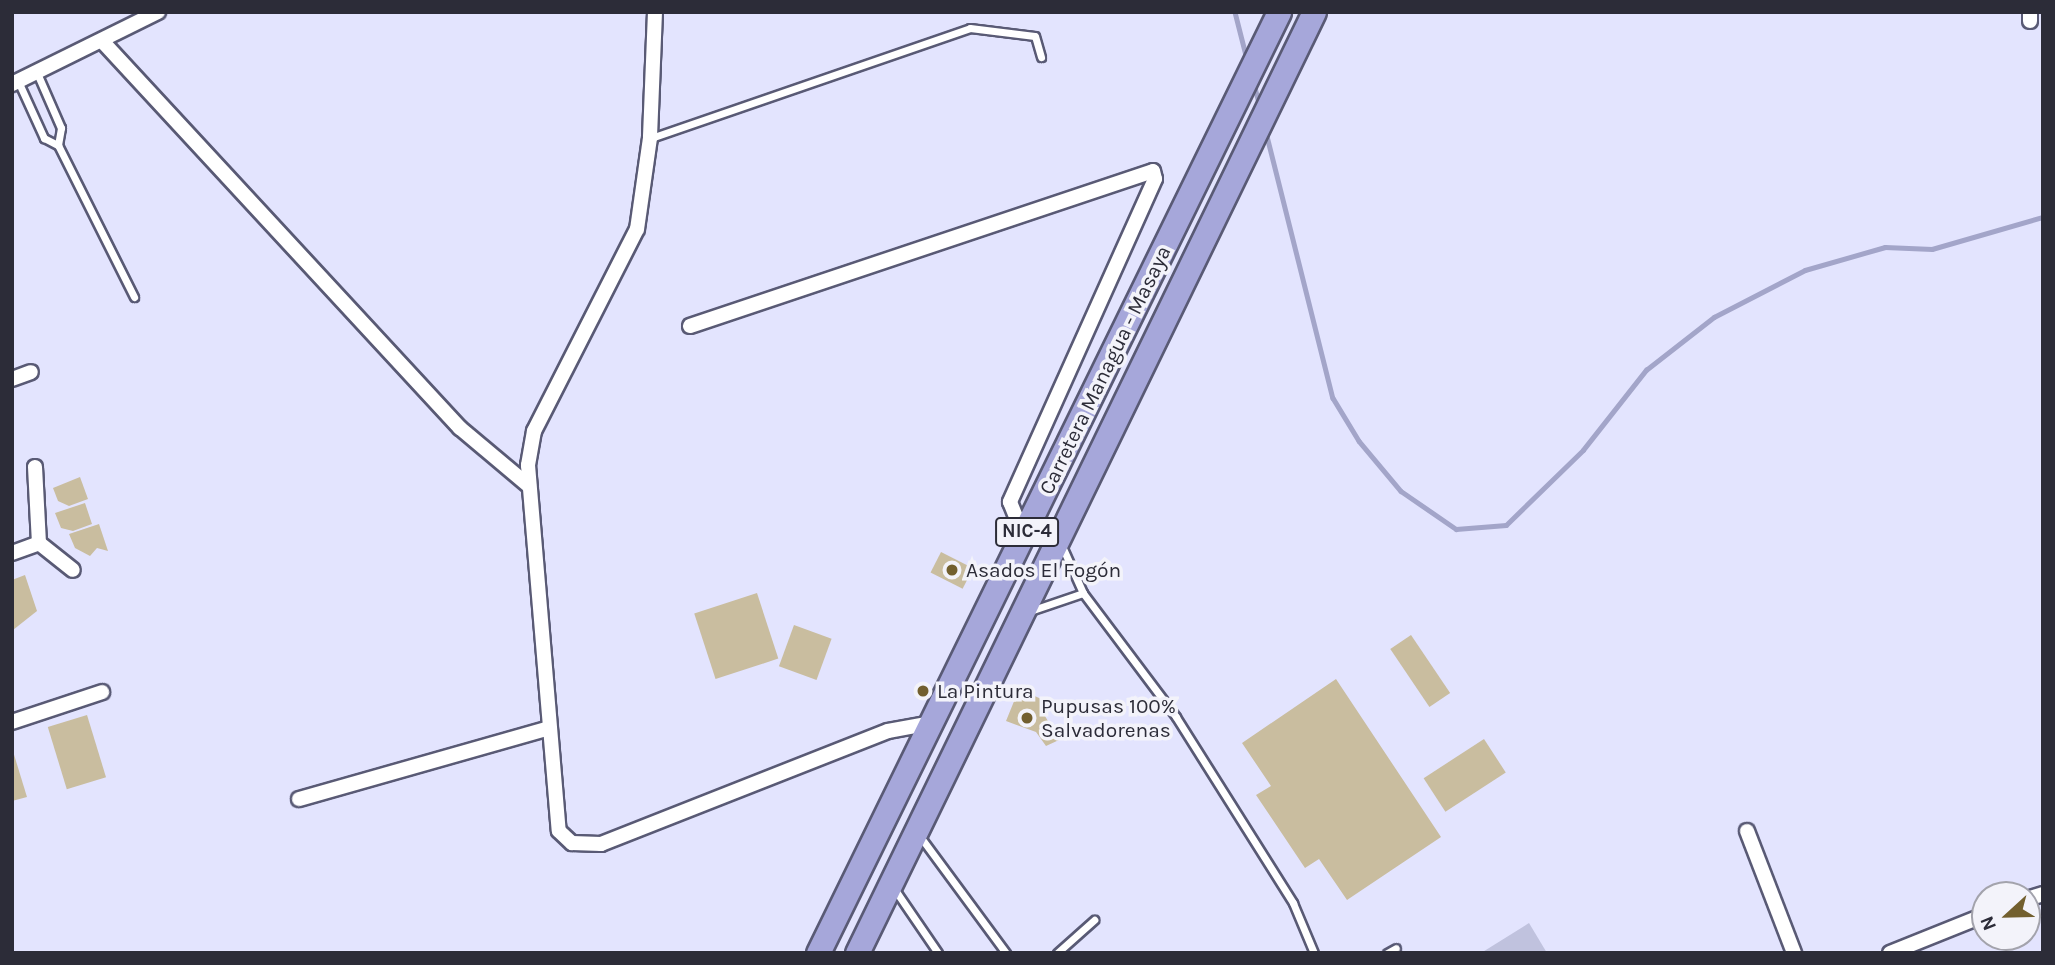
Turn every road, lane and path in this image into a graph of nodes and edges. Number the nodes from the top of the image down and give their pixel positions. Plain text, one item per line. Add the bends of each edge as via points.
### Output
1 (158, 12) edge
2 (655, 12) edge
3 (1314, 12) edge
4 (1277, 17) edge
5 (103, 42) junction
6 (1041, 57) dead end
7 (37, 73) junction
8 (15, 83) edge
9 (650, 138) junction
10 (58, 145) junction
11 (134, 297) dead end
12 (690, 326) dead end
13 (31, 372) dead end
14 (12, 379) edge
15 (1071, 439) junction
16 (35, 467) dead end
17 (529, 486) junction
18 (1024, 537) junction
19 (1060, 541) junction
20 (39, 543) junction
21 (12, 553) edge
22 (73, 569) dead end
23 (1083, 593) junction
24 (1023, 614) junction
25 (102, 692) dead end
26 (12, 722) edge
27 (932, 723) junction
28 (547, 729) junction
29 (299, 799) dead end
30 (1747, 831) dead end
31 (916, 832) junction
32 (891, 884) junction
33 (1094, 920) dead end
34 (1971, 921) edge
35 (1396, 947) dead end
36 (818, 953) edge
37 (857, 953) edge
38 (938, 953) edge
39 (1006, 953) edge
40 (1057, 953) edge
41 (1314, 953) edge
42 (1387, 953) edge
43 (1794, 953) edge
44 (1890, 953) edge

1 - 5 street
2 - 9 street
3 - 19 highway, Carretera Managua - Masaya / NIC-4
4 - 15 highway, Carretera Managua - Masaya / NIC-4
5 - 7 street
5 - 17 street via 460,428
6 - 9 lane via 1035,36 970,28
7 - 8 street
7 - 10 lane via 61,128
8 - 10 lane via 44,138
9 - 17 street via 637,229 534,431
10 - 11 lane
12 - 18 street via 1153,171 1155,179 1010,502
13 - 14 street
15 - 18 highway, Carretera Managua - Masaya / NIC-4
15 - 19 highway via 1046,517
16 - 20 street
17 - 28 street
18 - 27 highway, Carretera Managua - Masaya / NIC-4
19 - 23 lane
19 - 24 highway, Carretera Managua - Masaya / NIC-4
20 - 21 street
20 - 22 street
23 - 24 lane
23 - 41 lane via 1176,717 1293,903
24 - 27 highway via 989,647 964,702
24 - 31 highway, Carretera Managua - Masaya / NIC-4
25 - 26 street
27 - 28 street via 888,731 601,844 582,846 559,831
27 - 36 highway, Carretera Managua - Masaya / NIC-4
28 - 29 street
30 - 43 street
31 - 32 highway, Carretera Managua - Masaya / NIC-4
31 - 39 lane
32 - 37 highway, Carretera Managua - Masaya / NIC-4
32 - 38 lane
33 - 40 lane
34 - 44 street
35 - 42 lane

